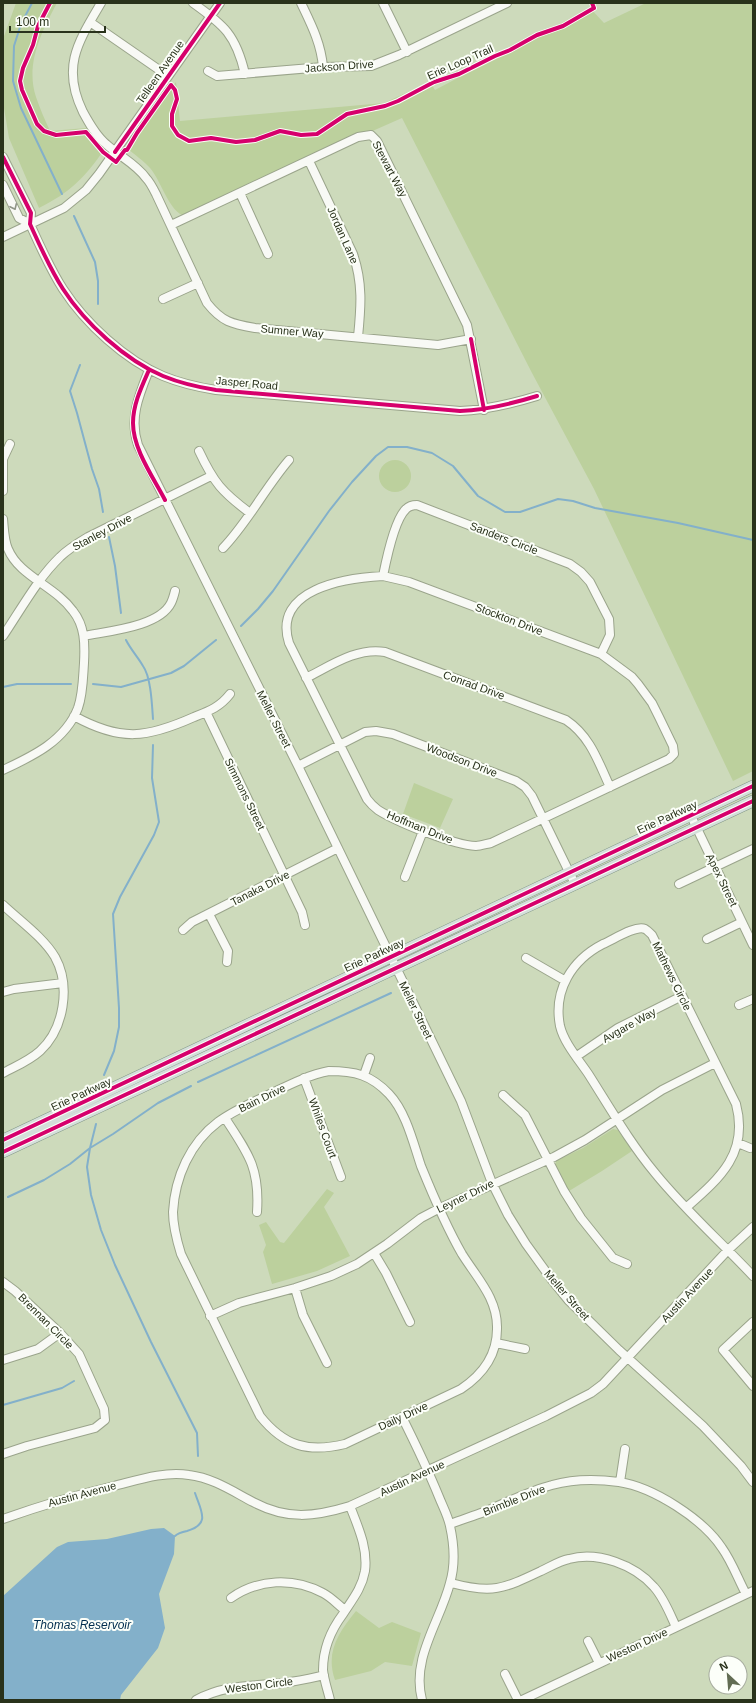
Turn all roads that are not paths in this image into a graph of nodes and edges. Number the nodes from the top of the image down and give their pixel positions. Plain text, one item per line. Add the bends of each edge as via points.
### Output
1 (101, 3) edge
2 (193, 3) edge
3 (220, 3) edge
4 (301, 3) edge
5 (383, 3) edge
6 (507, 3) edge
7 (211, 16) junction
8 (90, 22) junction
9 (407, 52) junction
10 (324, 67) junction
11 (208, 71) dead end
12 (245, 74) junction
13 (168, 76) junction
14 (115, 152) junction
15 (3, 157) edge
16 (309, 161) junction
17 (3, 185) edge
18 (240, 193) junction
19 (30, 224) junction
20 (171, 226) junction
21 (3, 237) edge
22 (268, 254) dead end
23 (198, 283) junction
24 (163, 299) dead end
25 (358, 337) junction
26 (471, 339) junction
27 (149, 370) junction
28 (537, 396) dead end
29 (484, 410) junction
30 (10, 444) dead end
31 (199, 451) dead end
32 (289, 460) dead end
33 (211, 476) junction
34 (3, 491) edge
35 (165, 500) junction
36 (250, 513) junction
37 (3, 519) edge
38 (223, 548) dead end
39 (383, 576) junction
40 (40, 581) junction
41 (175, 591) dead end
42 (296, 604) joint
43 (3, 636) edge
44 (84, 636) junction
45 (601, 654) junction
46 (306, 678) junction
47 (230, 694) dead end
48 (206, 712) junction
49 (74, 716) junction
50 (339, 745) junction
51 (674, 754) joint
52 (298, 766) junction
53 (3, 770) edge
54 (753, 786) edge
55 (610, 787) junction
56 (753, 801) edge
57 (691, 816) junction
58 (543, 818) junction
59 (696, 827) junction
60 (423, 831) junction
61 (338, 848) junction
62 (753, 849) edge
63 (716, 867) junction
64 (569, 873) junction
65 (284, 875) junction
66 (405, 877) dead end
67 (575, 884) junction
68 (680, 884) dead end
69 (3, 905) edge
70 (209, 914) junction
71 (742, 922) junction
72 (305, 925) dead end
73 (183, 930) dead end
74 (707, 939) dead end
75 (753, 945) edge
76 (390, 957) junction
77 (526, 958) dead end
78 (227, 962) dead end
79 (395, 968) junction
80 (564, 980) junction
81 (63, 983) junction
82 (3, 992) edge
83 (682, 996) junction
84 (753, 999) edge
85 (739, 1005) dead end
86 (577, 1056) junction
87 (370, 1058) dead end
88 (716, 1063) junction
89 (3, 1073) edge
90 (364, 1075) junction
91 (304, 1078) junction
92 (503, 1096) dead end
93 (224, 1118) junction
94 (617, 1119) junction
95 (3, 1140) edge
96 (738, 1143) junction
97 (750, 1148) dead end
98 (3, 1152) edge
99 (548, 1159) junction
100 (341, 1178) dead end
101 (492, 1183) junction
102 (687, 1207) junction
103 (440, 1208) junction
104 (258, 1212) dead end
105 (753, 1227) edge
106 (728, 1250) junction
107 (374, 1253) junction
108 (627, 1264) dead end
109 (753, 1276) edge
110 (3, 1282) edge
111 (295, 1288) junction
112 (210, 1316) junction
113 (410, 1322) dead end
114 (753, 1322) edge
115 (60, 1333) junction
116 (496, 1343) junction
117 (525, 1349) dead end
118 (628, 1358) junction
119 (3, 1360) edge
120 (327, 1363) dead end
121 (753, 1386) edge
122 (402, 1417) junction
123 (625, 1449) dead end
124 (3, 1454) edge
125 (427, 1470) junction
126 (620, 1482) junction
127 (753, 1482) edge
128 (350, 1506) junction
129 (3, 1519) edge
130 (450, 1524) junction
131 (451, 1583) junction
132 (749, 1592) edge
133 (231, 1598) dead end
134 (345, 1610) junction
135 (676, 1627) junction
136 (588, 1642) dead end
137 (599, 1663) junction
138 (506, 1674) dead end
139 (324, 1675) junction
140 (196, 1700) edge
141 (330, 1700) edge
142 (422, 1700) edge
143 (518, 1700) edge
144 (522, 1700) edge

1 - 8 street, Sumner Way
2 - 7 street
3 - 7 street, Telleen Avenue
4 - 10 street via 316,34
5 - 9 street
6 - 9 street, Jackson Drive
7 - 12 street via 224,26 232,37
7 - 13 street, Telleen Avenue
8 - 13 street
8 - 14 street, Sumner Way via 73,62 73,83 78,100 94,131
9 - 10 street, Jackson Drive via 371,66
10 - 12 street, Jackson Drive
11 - 12 street, Jackson Drive via 217,76
13 - 14 street, Telleen Avenue
14 - 19 street, Telleen Avenue via 86,190 75,200
14 - 20 street, Sumner Way via 146,177
15 - 19 street via 31,213
16 - 18 street, Stewart Way
16 - 25 street, Jordan Lane via 358,269 361,303
16 - 26 street, Stewart Way via 358,137 371,135 377,141 468,325
17 -> 19 street via 19,218
18 - 20 street, Stewart Way
18 - 22 street
19 - 21 street, Telleen Avenue
19 - 27 street, Jasper Road via 64,290 84,317 104,337
20 - 23 street, Sumner Way
23 - 24 street
23 - 25 street, Sumner Way via 207,303 216,314 231,324
25 - 26 street, Sumner Way via 438,344
26 - 29 street
27 - 29 street, Jasper Road via 180,382 216,390 434,410
27 - 35 street, Meller Street via 138,398 133,422 134,434
28 - 29 street, Jasper Road
30 - 34 street via 3,459
31 - 33 street
32 - 36 street
33 - 35 street, Stanley Drive
33 - 36 street via 231,499
35 - 40 street, Stanley Drive via 73,546
35 - 52 street, Meller Street
36 - 38 street
37 - 40 street via 5,539 12,557
39 - 42 street, Stockton Drive via 341,581 310,593
39 - 45 street, Stockton Drive via 409,582
39 - 45 street, Sanders Circle via 387,552 402,514 409,507 417,505 570,564 581,572 609,619 610,635
40 - 43 street, Stanley Drive
40 - 44 street via 67,603 74,612
41 - 44 street via 171,604 151,620
42 - 46 street, Hoffman Drive via 289,612 286,632
44 - 49 street via 82,687
45 - 51 street, Stockton Drive via 632,677 649,698 673,746
46 - 50 street, Hoffman Drive
46 - 55 street, Conrad Drive via 355,654 385,652 566,720 585,736
47 - 48 street via 223,703
48 - 49 street via 162,731 141,734 107,732
48 - 65 street, Simmons Street
49 - 53 street via 53,743
50 - 52 street, Woodson Drive
50 - 58 street, Woodson Drive via 365,732 393,734 516,781 532,796
50 - 60 street, Hoffman Drive via 367,799 376,809
51 - 55 street, Hoffman Drive via 669,759
52 - 61 street, Meller Street
54 - 57 main road, Erie Parkway
55 - 58 street, Hoffman Drive
56 - 59 main road, Erie Parkway
57 - 59 street, Apex Street
57 - 64 main road, Erie Parkway
58 - 60 street, Hoffman Drive via 491,843 477,846
58 - 64 street, Woodson Drive
59 - 63 street, Apex Street
59 - 67 main road, Erie Parkway
60 - 66 street
61 - 65 street, Tanaka Drive
61 - 76 street, Meller Street
62 - 63 street
63 - 68 street
63 - 71 street, Apex Street
64 - 67 street, Woodson Drive
64 - 76 main road, Erie Parkway
65 - 70 street, Tanaka Drive
65 - 72 street, Simmons Street via 302,912
67 - 79 main road, Erie Parkway
69 - 81 street via 47,946 60,968
70 - 73 street, Tanaka Drive via 192,922
70 - 78 street via 228,950
71 - 74 street
71 - 75 street, Apex Street
76 - 79 street, Meller Street
76 - 95 main road, Erie Parkway
77 - 80 street
79 - 98 main road, Erie Parkway
79 - 101 street, Meller Street via 461,1101
80 - 83 street, Mathews Circle via 578,962 593,950 636,929 645,929 652,935
80 - 86 street, Mathews Circle via 559,1011 560,1026
81 - 82 street
81 - 89 street via 62,1012 51,1038 42,1050
83 - 86 street, Avgare Way via 618,1028
83 - 88 street, Mathews Circle
84 - 85 street
86 - 94 street, Mathews Circle
87 - 90 street
88 - 94 street, Leyner Drive via 662,1090
88 - 96 street, Mathews Circle via 736,1104 739,1116
90 - 91 street, Bain Drive via 329,1071
90 - 103 street, Bain Drive via 390,1095 399,1108
91 - 93 street, Bain Drive
91 - 100 street, Whiles Court
92 - 99 street via 525,1115
93 - 104 street via 251,1159 257,1180
93 - 112 street, Bain Drive via 207,1132 190,1153 177,1187 173,1213 181,1254
94 - 99 street, Leyner Drive via 585,1140
94 - 102 street, Mathews Circle via 655,1173
96 - 97 street
96 - 102 street, Mathews Circle via 735,1153 722,1173
99 - 101 street, Leyner Drive
99 - 108 street via 580,1218 614,1258
101 - 103 street, Leyner Drive
101 - 118 street, Meller Street via 522,1238 552,1280 569,1301
102 - 106 street, Mathews Circle
103 - 107 street, Leyner Drive via 421,1218
103 - 116 street, Daily Drive via 462,1254 493,1304 497,1319
105 - 106 street, Austin Avenue
106 - 109 street, Mathews Circle
106 - 118 street, Austin Avenue
107 - 111 street, Leyner Drive via 331,1276
107 - 113 street
110 - 115 street, Brennan Circle
111 - 112 street, Leyner Drive via 239,1303
111 - 120 street via 304,1315
112 - 122 street, Daily Drive via 260,1416 291,1443 316,1449 330,1448 345,1444
114 - 121 street via 724,1350
115 - 119 street via 38,1349
115 - 124 street, Brennan Circle via 79,1354 104,1409 105,1420 95,1428
116 - 117 street
116 - 122 street, Daily Drive via 483,1371 473,1381
118 - 125 street, Austin Avenue via 591,1393
118 - 127 street, Meller Street via 703,1426
122 - 125 street
123 - 126 street
125 - 128 street, Austin Avenue
125 - 130 street
126 - 130 street, Brimble Drive via 573,1481 554,1484
126 - 132 street, Brimble Drive via 653,1493 696,1520 722,1547
128 - 129 street, Austin Avenue via 325,1514 295,1516 272,1510 230,1488 201,1477 174,1474 146,1478 70,1497
128 - 134 street via 364,1541 365,1571 359,1590
130 - 131 street via 454,1554
131 - 135 street via 486,1590 514,1584 569,1558 610,1560 628,1566 654,1587
131 - 142 street via 421,1658 419,1679
132 - 135 street, Weston Drive
133 - 134 street via 257,1584 292,1582 324,1593
134 - 139 street via 333,1628 325,1652
135 - 137 street, Weston Drive
136 - 137 street
137 - 144 street, Weston Drive
138 - 143 street
139 - 140 street, Weston Circle via 290,1682 237,1686 218,1690
139 - 141 street

